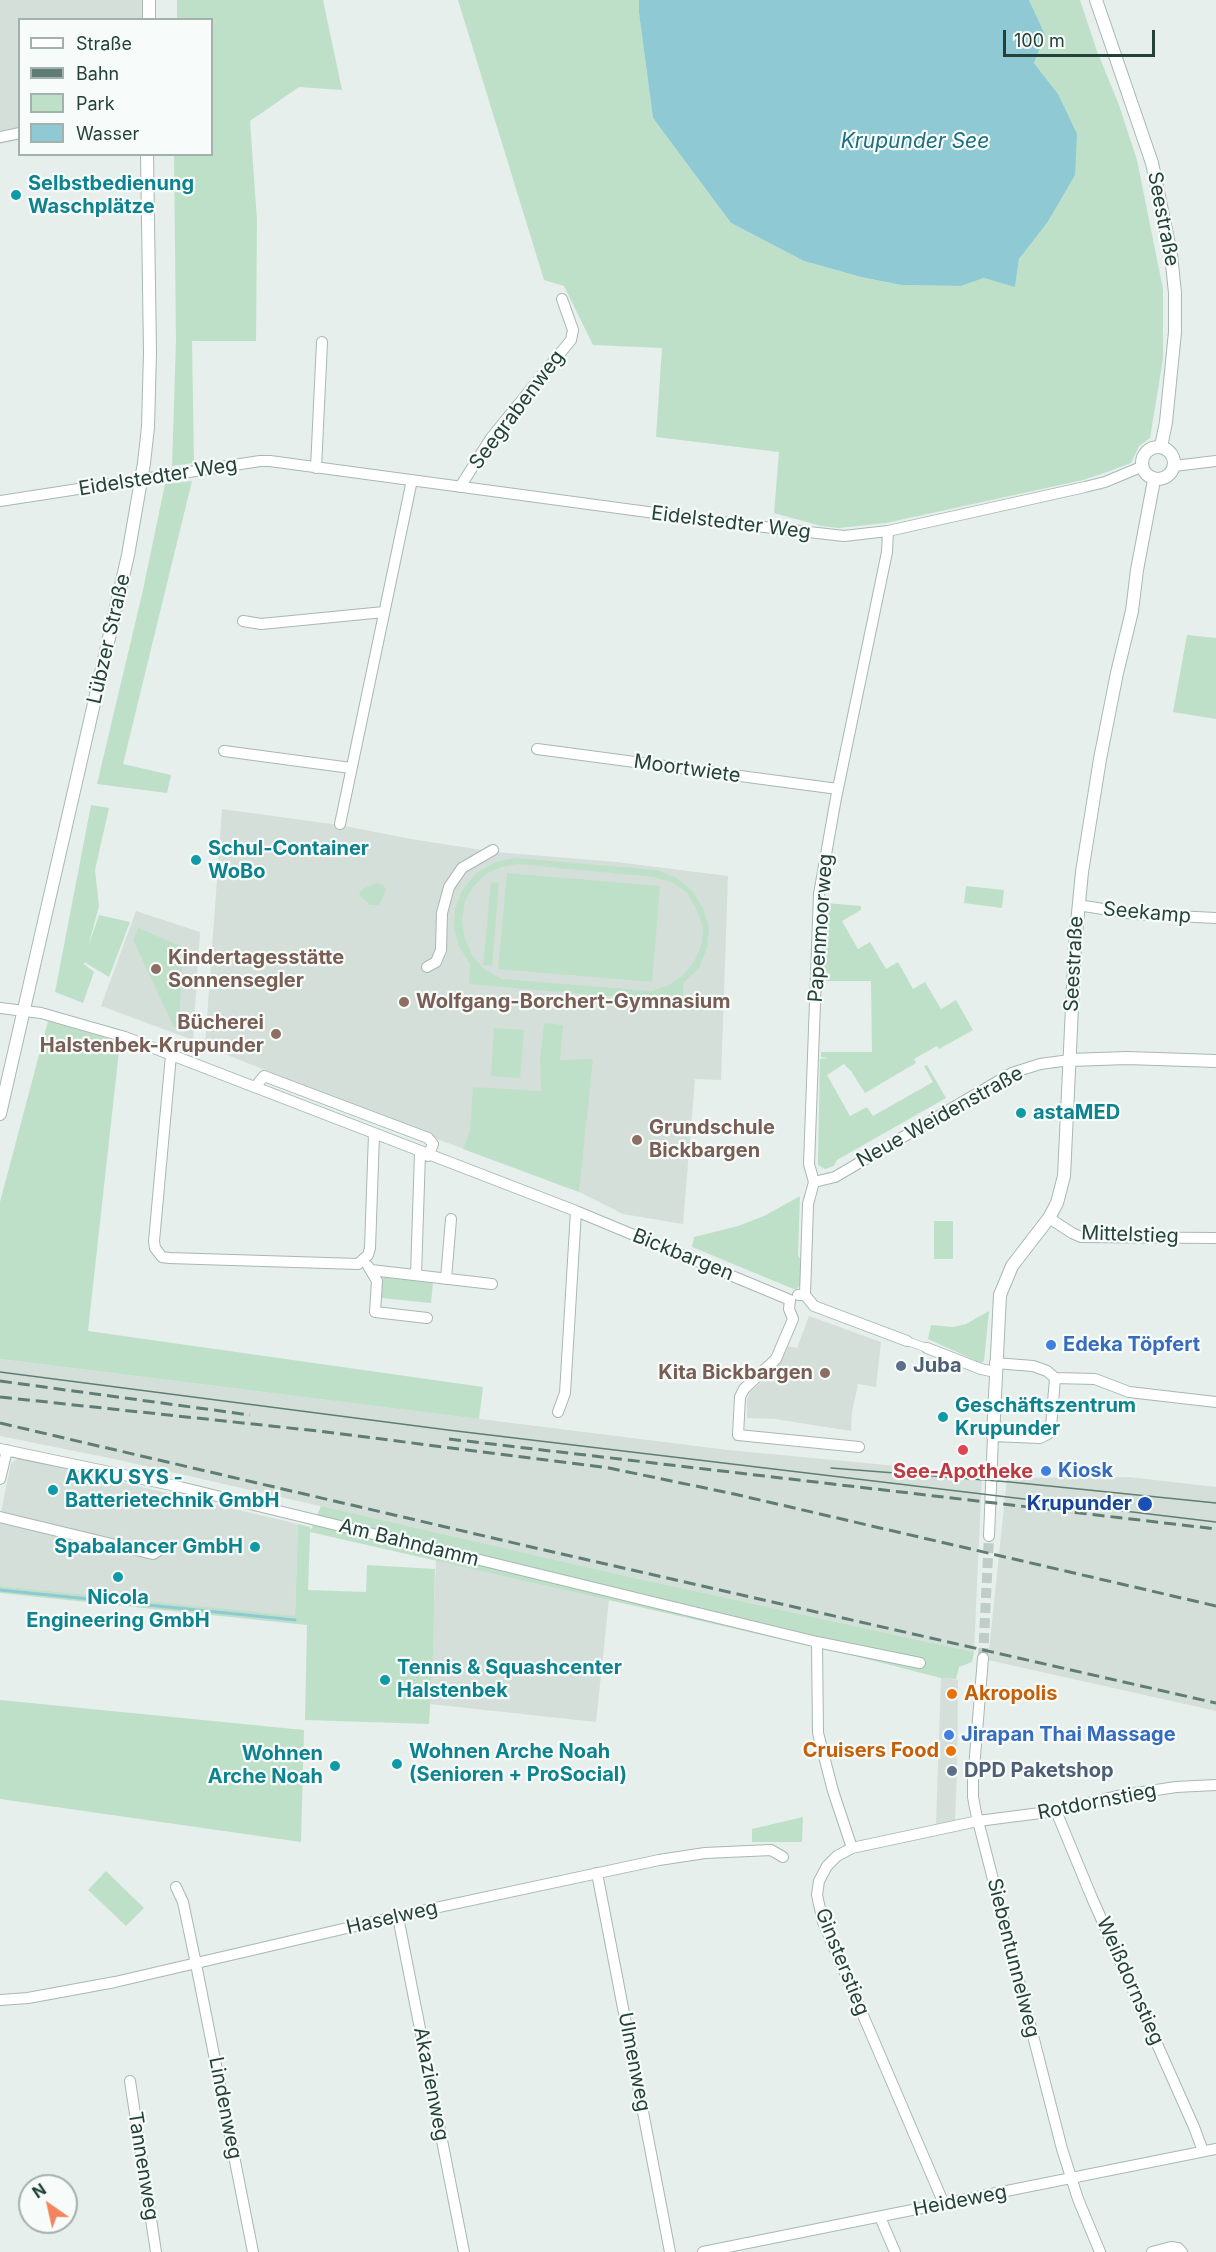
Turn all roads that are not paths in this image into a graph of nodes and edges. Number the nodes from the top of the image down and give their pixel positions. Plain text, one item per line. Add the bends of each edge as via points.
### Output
1 (149, 0) edge
2 (1096, 0) edge
3 (148, 18) edge
4 (18, 133) edge
5 (0, 137) edge
6 (147, 156) edge
7 (562, 299) dead end
8 (321, 342) dead end
9 (1161, 447) junction
10 (1216, 461) edge
11 (1174, 466) junction
12 (1142, 467) junction
13 (316, 468) junction
14 (412, 480) junction
15 (1154, 480) junction
16 (141, 481) junction
17 (460, 487) junction
18 (0, 501) edge
19 (888, 531) junction
20 (384, 612) junction
21 (243, 621) dead end
22 (537, 749) dead end
23 (224, 751) dead end
24 (351, 768) junction
25 (838, 789) junction
26 (340, 824) dead end
27 (492, 850) dead end
28 (1078, 905) junction
29 (1216, 918) edge
30 (427, 967) dead end
31 (0, 1008) edge
32 (24, 1010) junction
33 (171, 1055) junction
34 (1070, 1060) junction
35 (1216, 1061) edge
36 (255, 1087) junction
37 (0, 1114) edge
38 (374, 1134) junction
39 (424, 1154) junction
40 (814, 1182) junction
41 (576, 1211) junction
42 (1049, 1218) junction
43 (451, 1219) dead end
44 (1216, 1238) edge
45 (364, 1261) junction
46 (371, 1270) junction
47 (416, 1275) junction
48 (446, 1279) junction
49 (492, 1284) dead end
50 (805, 1295) junction
51 (790, 1300) junction
52 (427, 1318) dead end
53 (907, 1341) joint
54 (927, 1348) joint
55 (995, 1367) junction
56 (1055, 1378) junction
57 (1216, 1402) edge
58 (558, 1412) dead end
59 (993, 1436) junction
60 (859, 1447) dead end
61 (4, 1449) edge
62 (0, 1479) edge
63 (0, 1517) edge
64 (989, 1536) tunnel mouth
65 (164, 1548) dead end
66 (817, 1642) junction
67 (983, 1658) tunnel mouth
68 (920, 1663) dead end
69 (1216, 1785) edge
70 (1056, 1811) junction
71 (978, 1821) junction
72 (852, 1848) junction
73 (783, 1857) dead end
74 (597, 1873) junction
75 (176, 1887) dead end
76 (398, 1917) junction
77 (196, 1964) junction
78 (0, 2000) edge
79 (130, 2080) dead end
80 (1216, 2149) edge
81 (1203, 2151) junction
82 (1071, 2178) junction
83 (944, 2204) junction
84 (880, 2217) junction
85 (156, 2252) edge
86 (253, 2252) edge
87 (464, 2252) edge
88 (670, 2252) edge
89 (703, 2252) edge
90 (895, 2252) edge
91 (1100, 2252) edge
92 (1152, 2252) edge
93 (1182, 2252) edge

1 - 3 street
2 - 9 street, Seestraße via 1152,163 1171,254 1175,332
4 - 5 street
6 - 16 street, Lübzer Straße via 150,371
7 - 17 street, Seegrabenweg via 573,330 571,340 491,438
8 - 13 street
9 - 11 street via 1172,454
9 - 12 street via 1148,450 1141,460
10 - 11 street
11 - 15 street via 1167,477
12 - 15 street
12 - 19 street, Eidelstedter Weg via 1106,482
13 - 14 street, Eidelstedter Weg
13 - 16 street, Eidelstedter Weg via 260,461
14 - 17 street, Eidelstedter Weg
14 - 20 street
15 - 28 street, Seestraße via 1130,620 1100,759
16 - 18 street, Eidelstedter Weg
16 - 32 street, Lübzer Straße via 128,555
17 - 19 street, Eidelstedter Weg via 828,535
19 - 25 street, Papenmoorweg via 885,563
20 - 21 street via 261,624
20 - 24 street
22 - 25 street, Moortwiete
23 - 24 street
24 - 26 street
25 - 40 street, Papenmoorweg via 819,894 809,1164
27 - 30 street via 462,868 449,888 442,914 441,950 436,962
28 - 29 street, Seekamp via 1134,914
28 - 34 street, Seestraße
31 - 32 street, Bickbargen
32 - 33 street, Bickbargen via 125,1037
32 - 37 street, Lübzer Straße
33 - 36 street, Bickbargen
33 - 45 street via 154,1241 158,1253 169,1258 351,1265
34 - 35 street
34 - 40 street, Neue Weidenstraße via 1040,1064 1012,1074 835,1177
34 - 42 street, Seestraße via 1065,1168 1057,1203
36 - 38 street, Bickbargen
36 - 39 street via 264,1076 428,1138 433,1144
38 - 39 street, Bickbargen
38 - 45 street via 370,1248
39 - 41 street, Bickbargen
39 - 47 street
40 - 50 street, Papenmoorweg via 808,1204
41 - 51 street, Bickbargen
41 - 58 street via 565,1393
42 - 44 street, Mittelstieg via 1081,1237
42 - 55 street, Seestraße via 1005,1280 998,1311
43 - 48 street
45 - 46 street
46 - 47 street
46 - 52 street via 377,1281 375,1312
47 - 48 street
48 - 49 street
50 - 51 street
50 - 53 street via 814,1306
51 - 60 street via 793,1319 776,1359 740,1397 738,1435
53 - 54 street
54 - 55 street via 981,1369
55 - 56 street via 1033,1366
55 - 59 street, Seestraße
56 - 57 street via 1095,1379 1129,1392
56 - 59 street via 1048,1434 1040,1438
59 - 64 street, Seestraße
61 - 62 street
61 - 66 street, Am Bahndamm via 176,1486
63 - 65 street via 153,1554
66 - 68 street, Am Bahndamm
66 - 72 street via 818,1733
67 - 71 street, Siebentunnelweg via 973,1781
69 - 70 street, Rotdornstieg via 1116,1796
70 - 71 street, Rotdornstieg
70 - 81 street, Weißdornstieg
71 - 72 street, Ginsterstieg
71 - 82 street, Siebentunnelweg
72 - 83 street, Ginsterstieg via 827,1866 819,1881 818,1907
73 - 74 street, Haselweg via 771,1850 705,1853
74 - 76 street, Haselweg
74 - 88 street, Ulmenweg
75 - 77 street, Lindenweg via 183,1902
76 - 77 street, Haselweg
76 - 87 street, Akazienweg
77 - 78 street, Haselweg via 115,1983
77 - 86 street, Lindenweg
79 - 85 street, Tannenweg
80 - 81 street, Heideweg
81 - 82 street, Heideweg
82 - 83 street, Heideweg
82 - 91 street, Siebentunnelweg
83 - 84 street, Heideweg
84 - 89 street, Heideweg
84 - 90 street
92 - 93 street via 1172,2247

